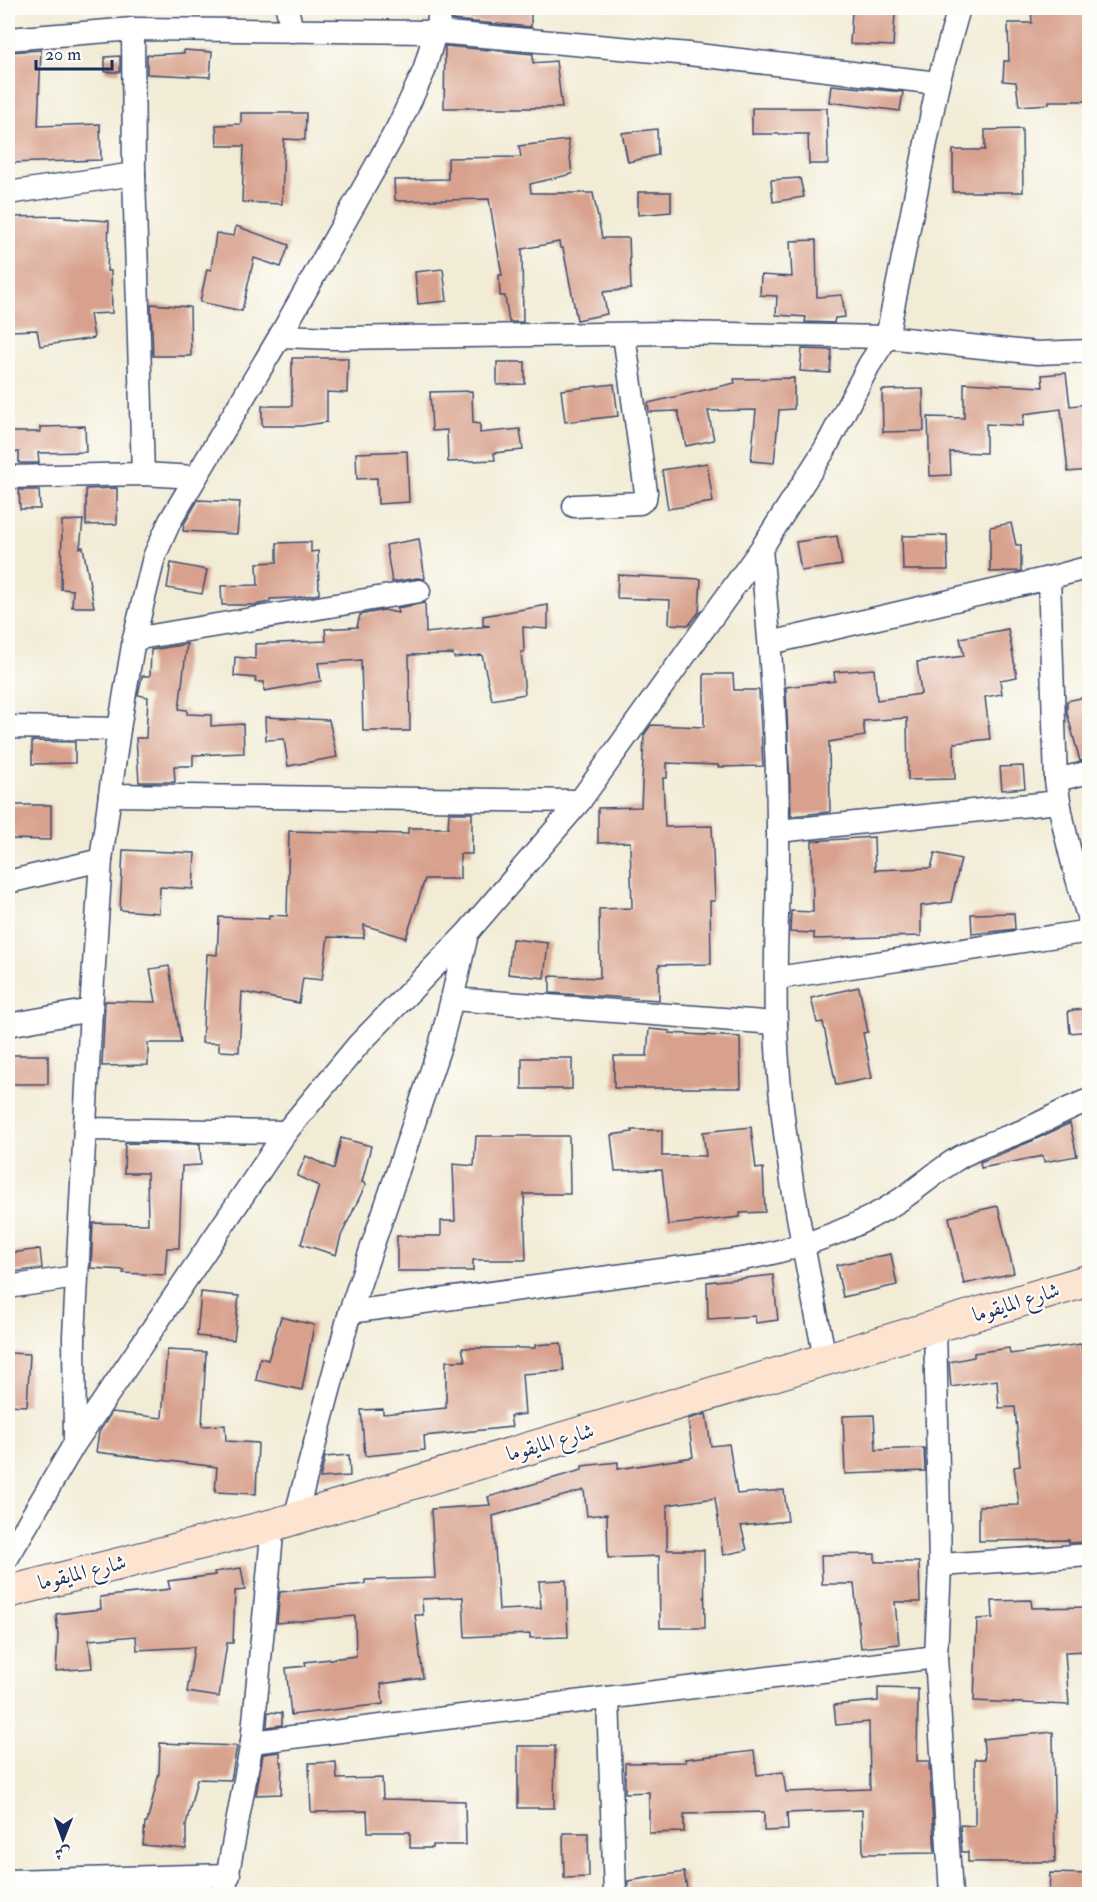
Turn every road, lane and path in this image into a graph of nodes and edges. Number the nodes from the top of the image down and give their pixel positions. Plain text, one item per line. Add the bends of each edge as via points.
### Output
1 (287, 8) edge
2 (442, 8) edge
3 (959, 8) edge
4 (133, 29) junction
5 (292, 31) junction
6 (436, 32) junction
7 (8, 39) edge
8 (938, 83) junction
9 (134, 174) junction
10 (8, 193) edge
11 (624, 335) junction
12 (280, 336) junction
13 (887, 337) junction
14 (1089, 351) edge
15 (143, 474) junction
16 (8, 477) edge
17 (195, 477) junction
18 (574, 506) dead end
19 (761, 549) junction
20 (1089, 567) edge
21 (1049, 578) junction
22 (419, 591) dead end
23 (134, 639) junction
24 (770, 643) junction
25 (8, 728) edge
26 (119, 729) junction
27 (1089, 772) edge
28 (1057, 791) junction
29 (110, 795) junction
30 (580, 801) junction
31 (778, 831) junction
32 (101, 860) junction
33 (8, 882) edge
34 (1089, 923) edge
35 (1089, 931) edge
36 (467, 933) junction
37 (777, 978) junction
38 (452, 999) junction
39 (91, 1010) junction
40 (776, 1023) junction
41 (8, 1025) edge
42 (1089, 1100) edge
43 (86, 1128) junction
44 (286, 1132) junction
45 (803, 1245) junction
46 (76, 1278) junction
47 (1089, 1280) edge
48 (8, 1287) edge
49 (351, 1312) junction
50 (935, 1326) junction
51 (825, 1359) junction
52 (75, 1443) junction
53 (284, 1522) junction
54 (1089, 1555) edge
55 (8, 1557) edge
56 (940, 1565) junction
57 (8, 1592) edge
58 (936, 1658) junction
59 (609, 1698) junction
60 (252, 1742) junction
61 (8, 1881) edge
62 (227, 1885) edge
63 (615, 1894) edge
64 (951, 1894) edge

1 - 5 street
2 - 6 street
3 - 8 street
4 - 5 street
4 - 7 street
4 - 9 street
5 - 6 street
6 - 8 street via 689,54
6 - 12 street via 398,128
8 - 13 street
9 - 10 street
9 - 15 street
11 - 12 street
11 - 13 street
11 - 18 street via 645,499 640,503
12 - 17 street
13 - 14 street via 1037,353
13 - 19 street via 868,365 825,449
15 - 16 street
15 - 17 street
17 - 23 street via 154,557
19 - 24 street
19 - 30 street
20 - 21 street
21 - 24 street
21 - 28 street
22 - 23 street
23 - 26 street
24 - 31 street
25 - 26 street
26 - 29 street
27 - 28 street
28 - 31 street
28 - 34 street
29 - 30 street
29 - 32 street
30 - 36 street
31 - 37 street
32 - 33 street
32 - 39 street
35 - 37 street
36 - 38 street
36 - 44 street via 358,1045
37 - 40 street
38 - 40 street
38 - 49 street via 440,1046
39 - 41 street
39 - 43 street
40 - 45 street via 782,1102
42 - 45 street via 970,1152 899,1201 848,1228
43 - 44 street
43 - 46 street
44 - 52 street
45 - 49 street via 742,1259
45 - 51 street
46 - 48 street
46 - 52 street
47 - 50 street, شارع المايقوما
49 - 53 street
50 - 51 street, شارع المايقوما
50 - 56 street
51 - 53 street, شارع المايقوما
52 - 55 street
53 - 57 street, شارع المايقوما
53 - 60 street
54 - 56 street
56 - 58 street
58 - 59 street
58 - 64 street
59 - 60 street
59 - 63 street
60 - 62 street
61 - 62 street

